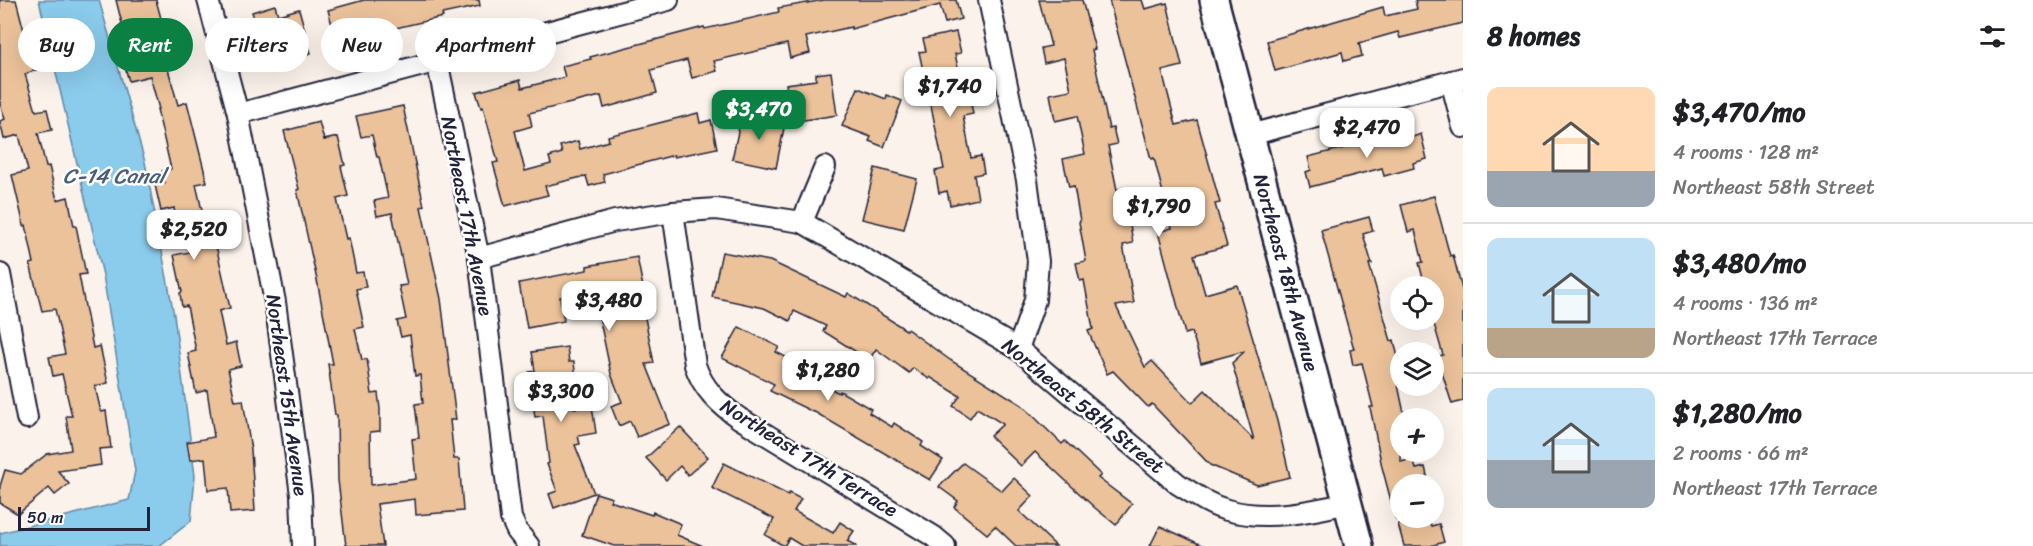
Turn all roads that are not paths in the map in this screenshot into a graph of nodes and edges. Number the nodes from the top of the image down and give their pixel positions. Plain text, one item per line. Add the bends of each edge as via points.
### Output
1 (207, 0) edge
2 (668, 0) edge
3 (989, 0) edge
4 (1214, 0) edge
5 (556, 30) edge
6 (415, 67) edge
7 (439, 72) edge
8 (1457, 80) edge
9 (238, 114) junction
10 (1463, 127) edge
11 (1250, 135) junction
12 (825, 167) dead end
13 (673, 212) junction
14 (802, 222) junction
15 (479, 258) junction
16 (0, 274) edge
17 (1018, 349) junction
18 (27, 418) dead end
19 (1348, 503) junction
20 (303, 546) edge
21 (529, 546) edge
22 (945, 546) edge
23 (1359, 546) edge

1 - 9 street, Northeast 15th Avenue
2 - 5 street
3 - 17 street via 1027,180 1038,261 1035,300
4 - 11 street, Northeast 18th Avenue
6 - 9 street
7 - 15 street, Northeast 17th Avenue
8 - 10 street
8 - 11 street
9 - 20 street, Northeast 15th Avenue via 275,302 301,495
11 - 19 street, Northeast 18th Avenue
12 - 14 street
13 - 14 street, Northeast 58th Street via 716,209
13 - 15 street, Northeast 58th Street via 615,221
13 - 22 street, Northeast 17th Terrace via 695,365 708,392 739,418
14 - 17 street, Northeast 58th Street
15 - 21 street, Northeast 17th Avenue via 512,518
16 - 18 street
17 - 19 street, Northeast 58th Street via 1178,484 1202,499 1226,510 1255,516 1321,510
19 - 23 street, Northeast 18th Avenue

